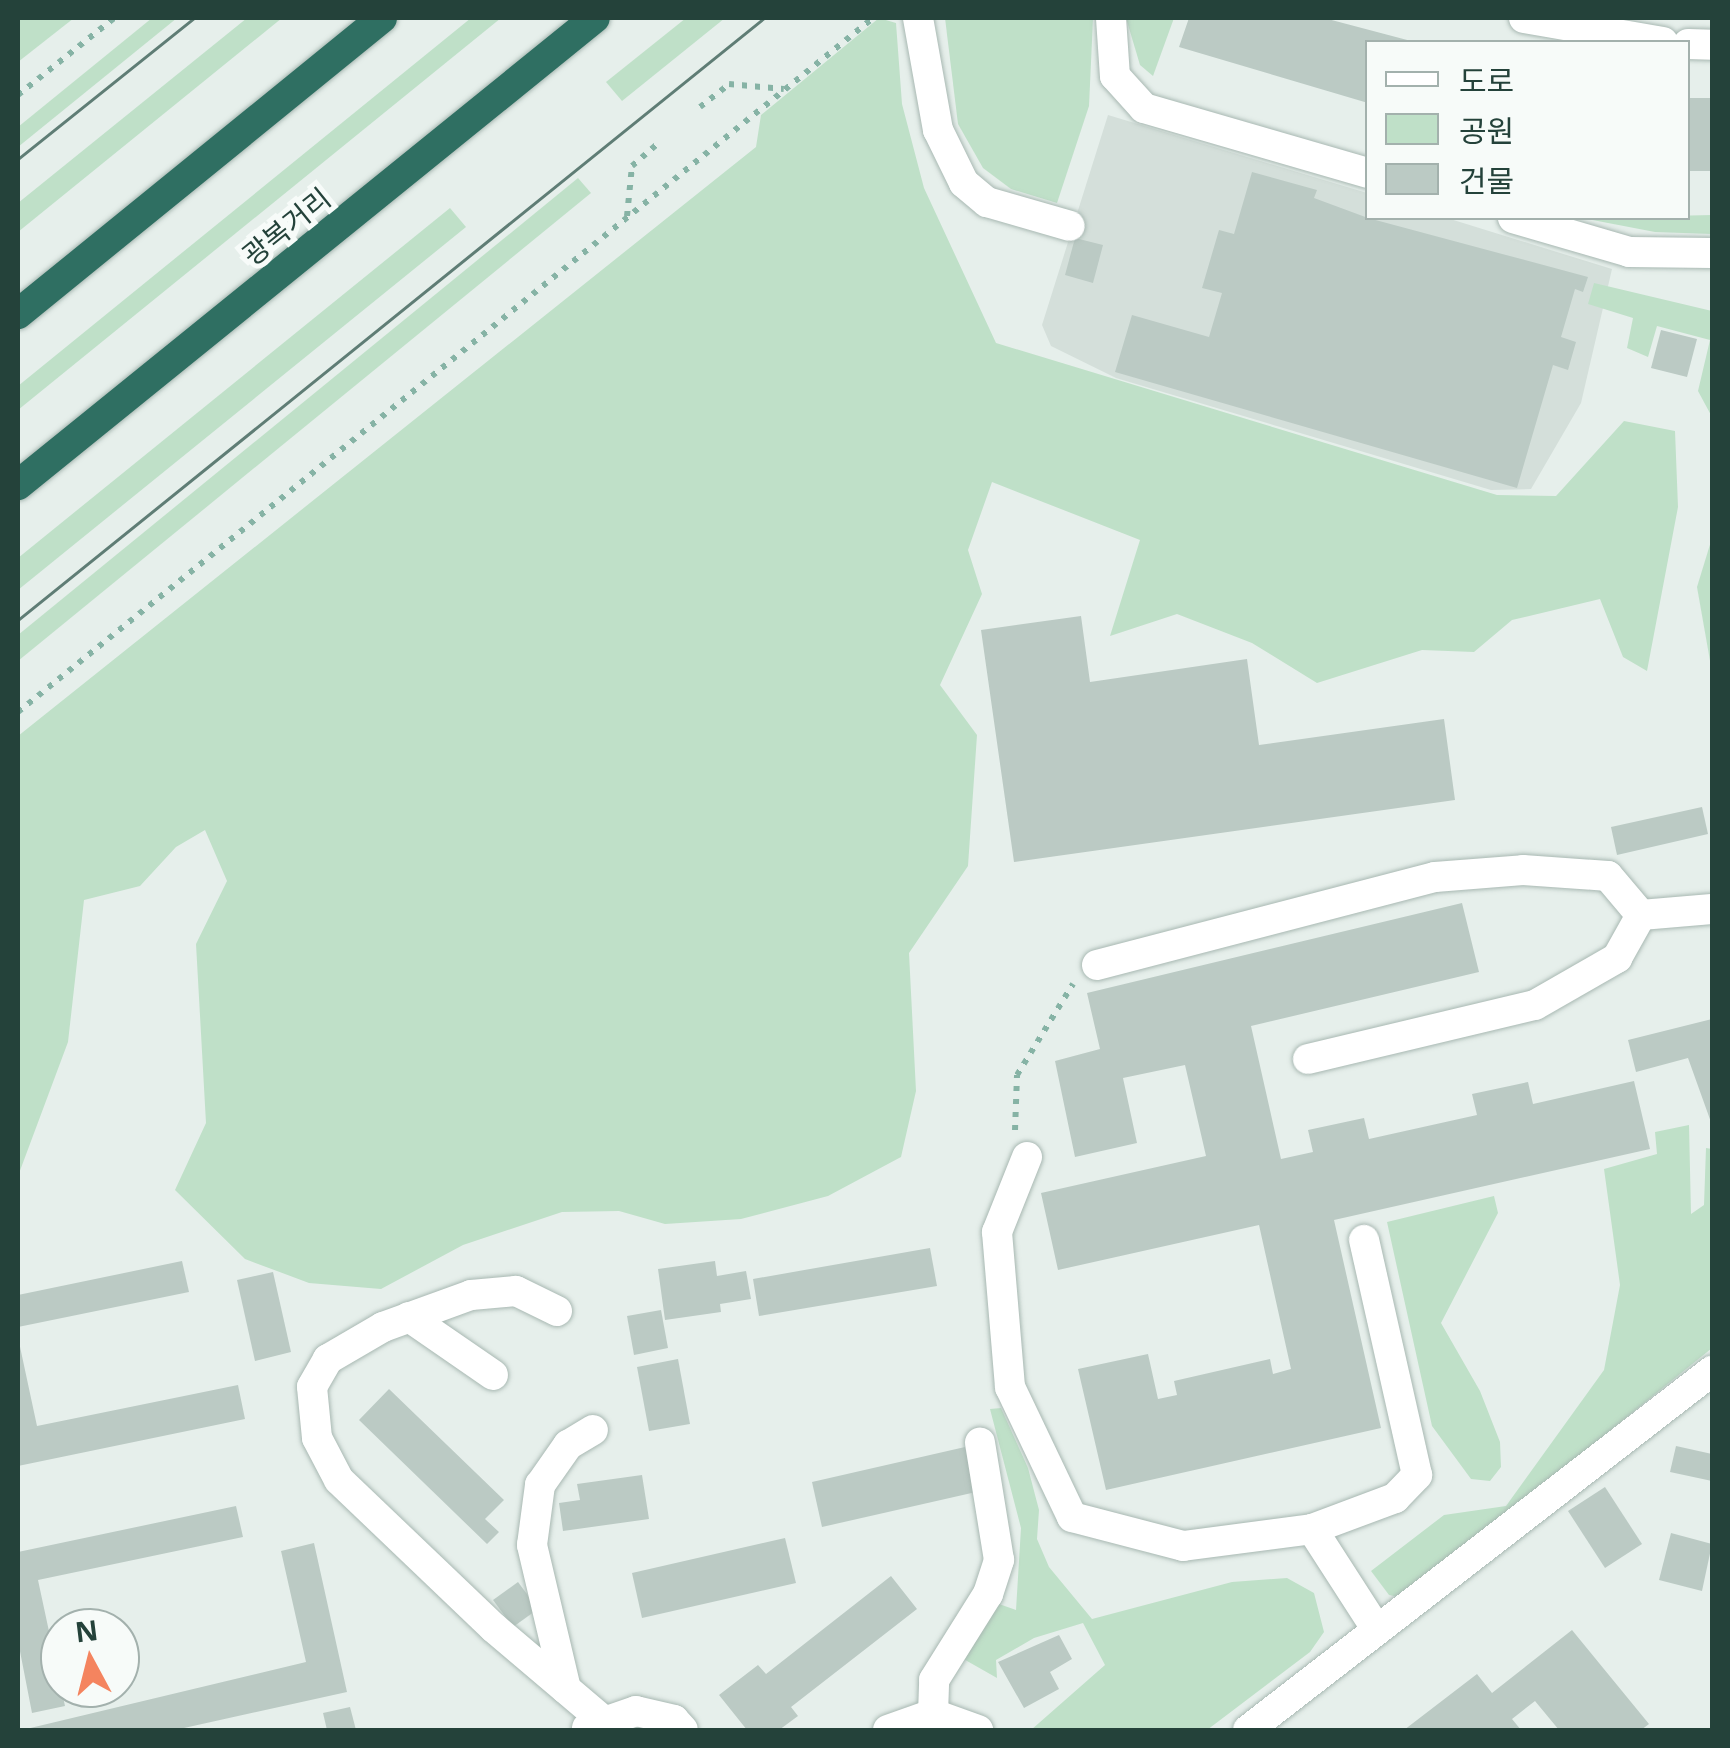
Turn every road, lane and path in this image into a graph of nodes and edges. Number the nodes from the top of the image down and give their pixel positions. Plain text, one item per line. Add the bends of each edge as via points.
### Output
1 (114, 18) edge
2 (382, 18) edge
3 (595, 18) edge
4 (872, 18) edge
5 (918, 18) edge
6 (1111, 18) edge
7 (1524, 18) edge
8 (1653, 40) edge
9 (785, 90) junction
10 (18, 95) edge
11 (700, 108) dead end
12 (660, 141) dead end
13 (1365, 172) edge
14 (627, 217) junction
15 (1520, 220) edge
16 (1070, 226) dead end
17 (1712, 254) edge
18 (18, 314) edge
19 (18, 485) edge
20 (18, 712) edge
21 (1712, 909) edge
22 (1641, 915) junction
23 (1097, 965) joint
24 (1308, 1059) dead end
25 (1027, 1158) joint
26 (1364, 1240) dead end
27 (557, 1311) dead end
28 (409, 1318) junction
29 (1712, 1371) edge
30 (493, 1375) dead end
31 (593, 1430) dead end
32 (980, 1443) dead end
33 (1312, 1529) junction
34 (1377, 1630) junction
35 (566, 1689) junction
36 (933, 1714) junction
37 (595, 1726) edge
38 (683, 1730) edge
39 (888, 1730) edge
40 (978, 1730) edge
41 (1248, 1730) edge

1 - 10 path
2 - 18 highway
3 - 19 highway, 광복거리
4 - 9 path
5 - 16 street via 938,130 964,183 998,206
6 - 13 street via 1114,76 1144,108
7 - 8 street
9 - 11 path via 730,84
9 - 14 path
12 - 14 path via 632,166
14 - 20 path
15 - 17 street via 1630,252
21 - 22 street
22 - 23 street via 1608,876 1523,870 1435,877
22 - 24 street via 1617,958 1535,1005
23 - 25 path via 1077,978 1016,1075 1014,1117
25 - 33 street via 996,1232 1010,1388 1072,1516 1182,1546
26 - 33 street via 1417,1475 1396,1498
27 - 28 street via 516,1291 471,1295
28 - 30 street
28 - 35 street via 328,1359 312,1387 316,1438 339,1480
29 - 34 street
31 - 35 street via 568,1444 540,1485 532,1544
32 - 36 street via 999,1560 988,1594 934,1680
33 - 34 street
34 - 41 street
35 - 37 street
36 - 39 street
36 - 40 street
37 - 38 street via 636,1711 674,1720

